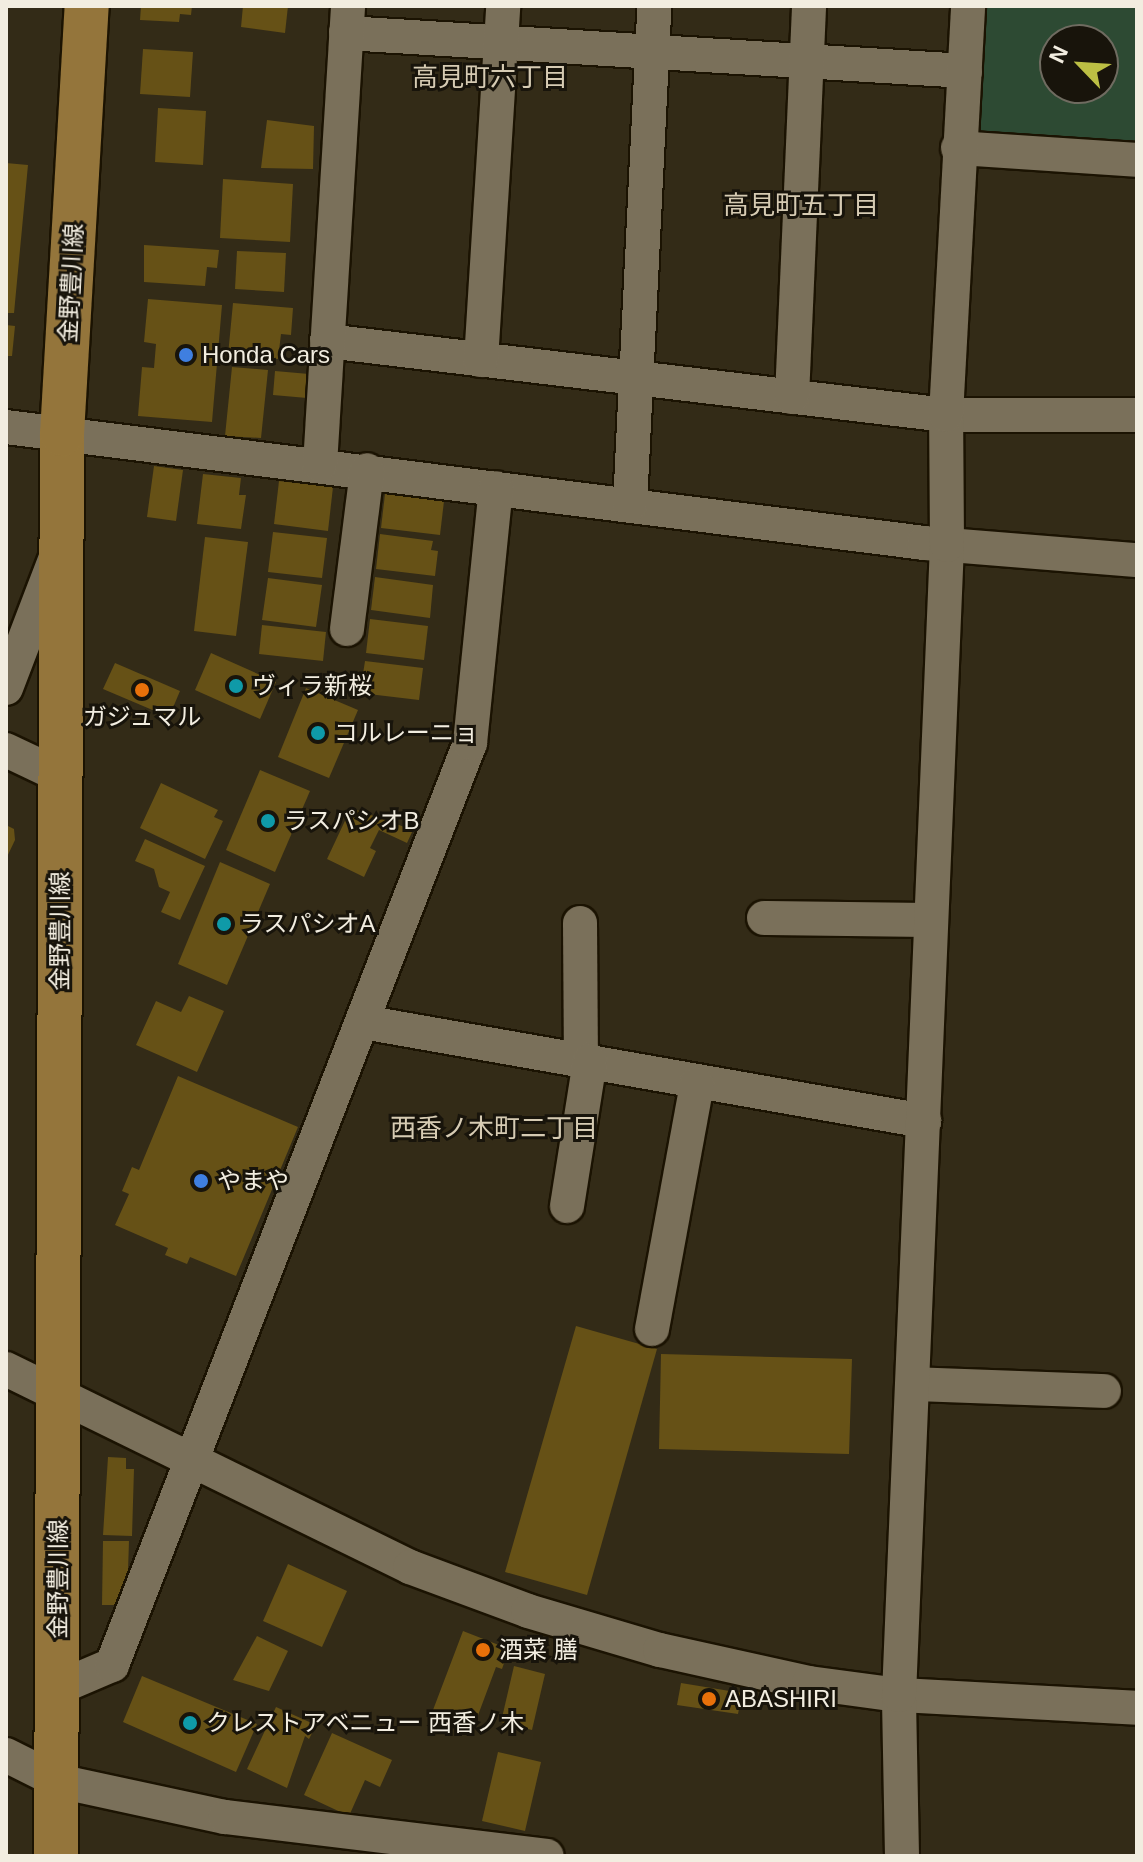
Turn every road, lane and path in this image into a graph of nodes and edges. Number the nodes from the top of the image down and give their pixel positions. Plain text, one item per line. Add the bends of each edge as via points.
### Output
1 (87, 6) edge
2 (503, 6) edge
3 (654, 6) edge
4 (809, 6) edge
5 (968, 6) edge
6 (347, 20) edge
7 (501, 45) junction
8 (652, 52) junction
9 (806, 62) junction
10 (965, 71) junction
11 (958, 148) junction
12 (1137, 160) edge
13 (327, 341) junction
14 (481, 360) junction
15 (638, 379) junction
16 (792, 397) junction
17 (946, 415) junction
18 (1137, 415) edge
19 (6, 427) edge
20 (62, 434) junction
21 (320, 465) junction
22 (367, 470) junction
23 (496, 488) junction
24 (630, 505) junction
25 (62, 541) junction
26 (947, 545) junction
27 (1137, 560) edge
28 (347, 629) dead end
29 (6, 688) edge
30 (6, 750) edge
31 (61, 776) junction
32 (764, 918) dead end
33 (931, 920) junction
34 (580, 923) dead end
35 (363, 1022) junction
36 (585, 1060) junction
37 (697, 1084) junction
38 (924, 1121) junction
39 (567, 1206) dead end
40 (652, 1329) dead end
41 (6, 1369) edge
42 (913, 1384) junction
43 (1104, 1391) dead end
44 (59, 1394) junction
45 (194, 1461) junction
46 (58, 1688) junction
47 (899, 1695) junction
48 (1137, 1708) edge
49 (6, 1755) edge
50 (58, 1781) junction
51 (56, 1856) edge
52 (547, 1856) edge
53 (902, 1856) edge

1 - 20 main road, 金野豊川線
2 - 7 street
3 - 8 street
4 - 9 street
5 - 10 street
6 - 7 street
6 - 13 street
7 - 8 street
7 - 14 street
8 - 9 street
8 - 15 street
9 - 10 street
9 - 16 street
10 - 11 street
11 - 12 street
11 - 17 street
13 - 14 street
13 - 21 street
14 - 15 street
15 - 16 street
15 - 24 street
16 - 17 street
17 - 18 street
17 - 26 street
19 - 20 street
20 - 21 street
20 - 25 main road, 金野豊川線
21 - 22 street
22 - 23 street
22 - 28 street
23 - 24 street
23 - 35 street via 470,743
24 - 26 street
25 - 29 street
25 - 31 main road, 金野豊川線
26 - 27 street
26 - 33 street
30 - 31 street
31 - 44 main road, 金野豊川線
32 - 33 street
33 - 38 street
34 - 36 street
35 - 36 street
35 - 45 street
36 - 37 street
36 - 39 street
37 - 38 street
37 - 40 street
38 - 42 street
41 - 44 street
42 - 43 street
42 - 47 street
44 - 45 street
44 - 46 main road, 金野豊川線
45 - 46 street via 112,1665
45 - 47 street via 410,1567 528,1611 660,1650 809,1683
46 - 50 main road, 金野豊川線
47 - 48 street
47 - 53 street
49 - 50 street
50 - 51 main road, 金野豊川線
50 - 52 street via 225,1817

